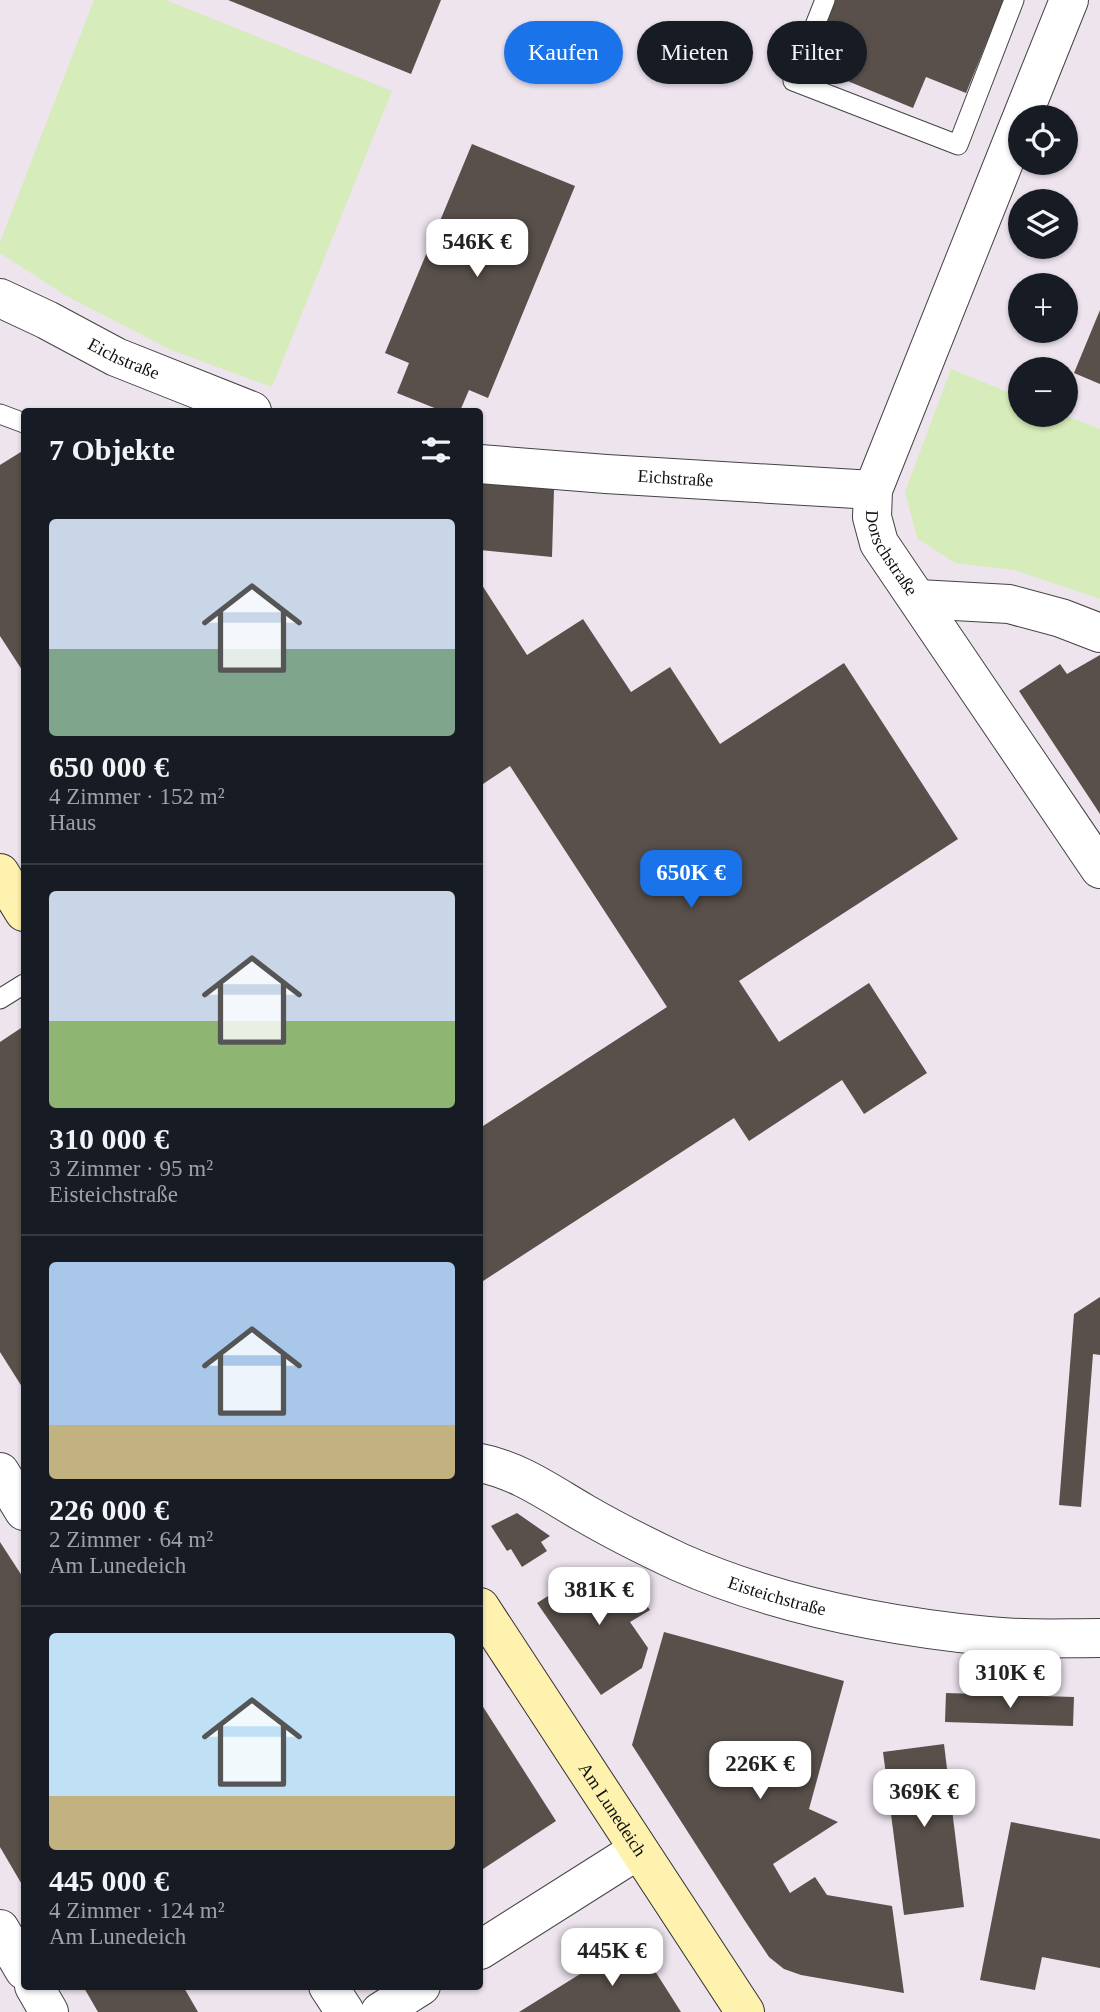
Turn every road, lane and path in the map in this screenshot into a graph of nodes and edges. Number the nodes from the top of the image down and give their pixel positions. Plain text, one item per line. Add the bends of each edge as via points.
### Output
1 (825, 0) edge
2 (1014, 0) edge
3 (1069, 0) edge
4 (1027, 105) edge
5 (1008, 152) edge
6 (0, 298) edge
7 (244, 408) edge
8 (0, 414) edge
9 (21, 422) edge
10 (483, 464) edge
11 (873, 490) junction
12 (918, 599) junction
13 (1100, 633) edge
14 (1100, 869) edge
15 (0, 873) edge
16 (21, 907) edge
17 (21, 986) edge
18 (0, 999) edge
19 (483, 1464) edge
20 (0, 1472) edge
21 (21, 1506) edge
22 (483, 1613) edge
23 (1100, 1638) edge
24 (638, 1850) junction
25 (0, 1929) edge
26 (483, 1948) edge
27 (21, 1965) edge
28 (36, 1990) edge
29 (331, 1990) edge
30 (415, 1990) edge
31 (50, 2012) edge
32 (345, 2012) edge
33 (380, 2012) edge
34 (744, 2012) edge

1 - 2 lane via 793,81 958,145
3 - 4 street, Dorschstraße
5 - 11 street, Dorschstraße
6 - 7 street, Eichstraße via 116,357
8 - 9 lane
10 - 11 street, Eichstraße
11 - 12 street, Dorschstraße via 872,517 879,543
12 - 13 street via 1009,604
12 - 14 street, Dorschstraße
15 - 16 street
17 - 18 lane
19 - 23 street, Eisteichstraße via 534,1483 616,1532 681,1563 803,1603 870,1619 990,1637
20 - 21 street
22 - 24 street, Am Lunedeich
24 - 26 street
24 - 34 street, Am Lunedeich
25 - 27 street
28 - 31 street
29 - 32 street
30 - 33 street

